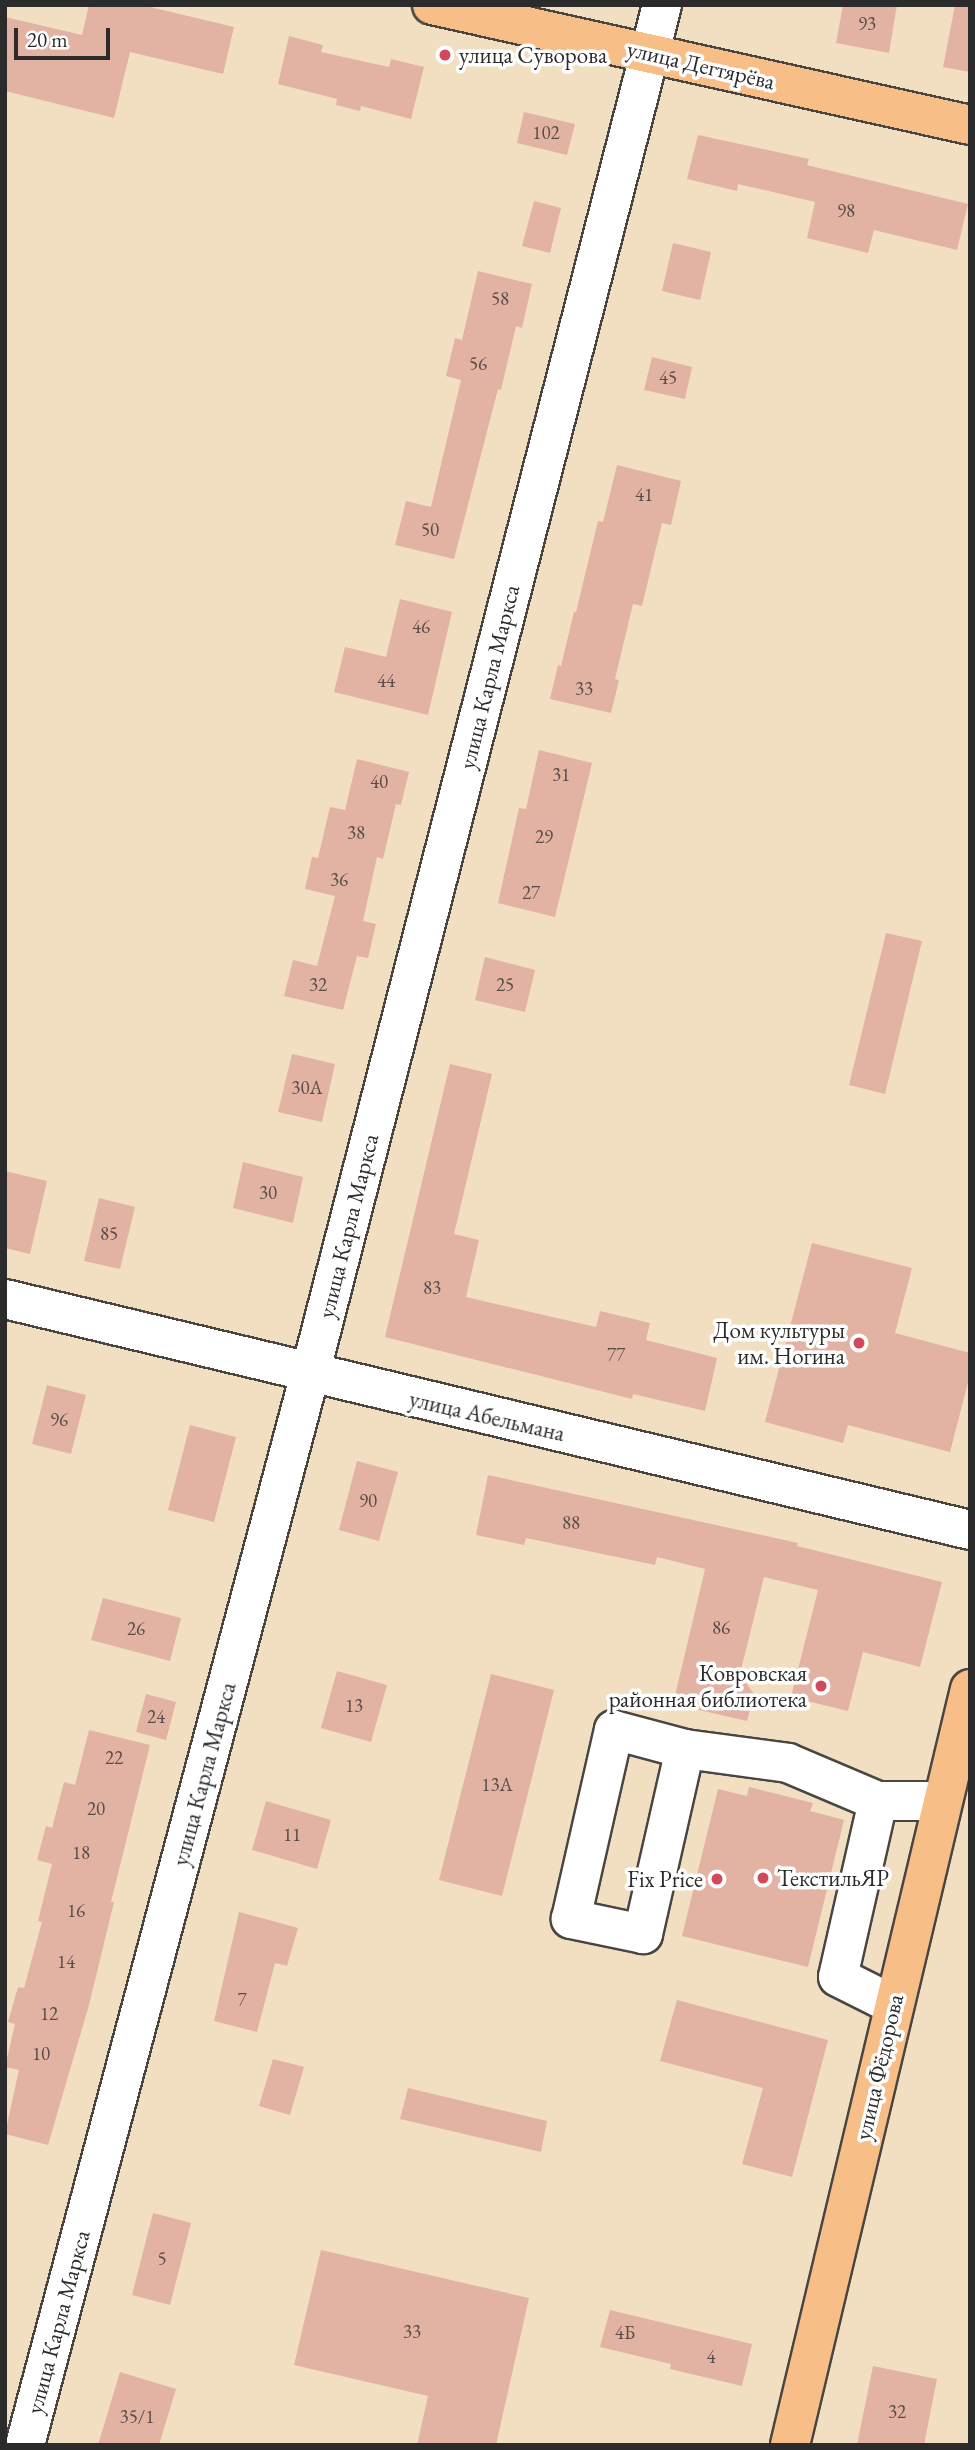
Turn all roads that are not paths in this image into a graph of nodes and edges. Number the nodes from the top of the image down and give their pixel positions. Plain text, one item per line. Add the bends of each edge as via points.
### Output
1 (432, 5) edge
2 (662, 5) edge
3 (650, 53) junction
4 (970, 125) edge
5 (5, 1298) edge
6 (310, 1374) junction
7 (970, 1530) edge
8 (970, 1689) edge
9 (685, 1749) junction
10 (878, 1801) junction
11 (940, 1801) junction
12 (894, 2005) junction
13 (25, 2445) edge
14 (790, 2445) edge

1 - 3 main road, улица Дегтярёва
2 - 3 street, улица Карла Маркса
3 - 4 main road, улица Дегтярёва
3 - 6 street, улица Карла Маркса
5 - 6 street, улица Абельмана
6 - 7 street, улица Абельмана
6 - 13 street, улица Карла Маркса
8 - 11 main road, улица Фёдорова
9 - 9 street via 614,1730 571,1919 643,1934
9 - 10 street via 788,1763
10 - 11 street
10 - 12 street via 838,1977
11 - 12 main road, улица Фёдорова
12 - 14 main road, улица Фёдорова

